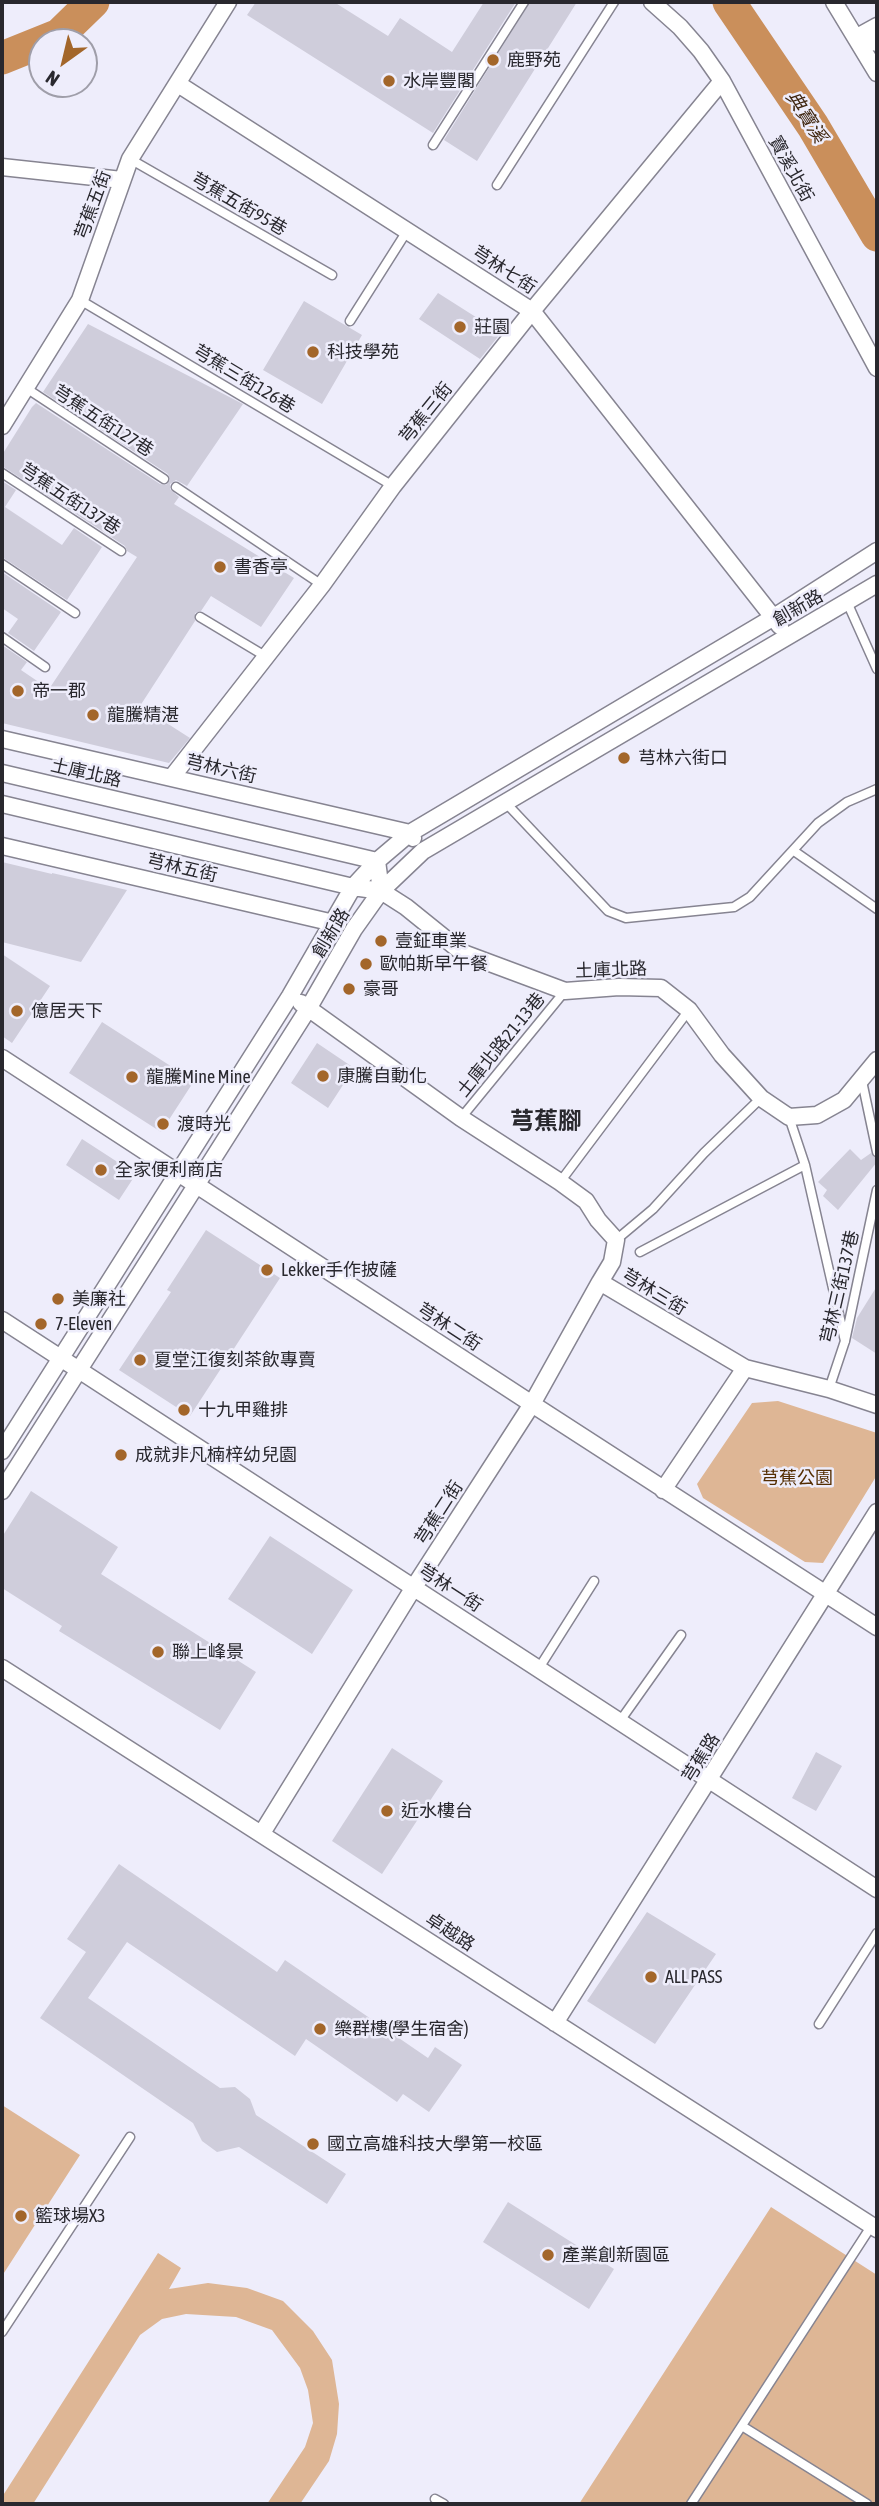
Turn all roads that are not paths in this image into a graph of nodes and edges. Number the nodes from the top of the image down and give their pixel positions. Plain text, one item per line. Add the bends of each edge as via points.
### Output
1 (228, 2) edge
2 (524, 2) edge
3 (614, 2) edge
4 (652, 2) edge
5 (834, 2) edge
6 (877, 26) edge
7 (857, 37) junction
8 (877, 43) edge
9 (877, 70) edge
10 (722, 82) junction
11 (178, 84) junction
12 (433, 145) dead end
13 (130, 159) junction
14 (2, 166) edge
15 (122, 180) junction
16 (498, 185) dead end
17 (407, 231) junction
18 (332, 275) dead end
19 (80, 300) junction
20 (532, 311) junction
21 (349, 321) dead end
22 (877, 368) edge
23 (26, 388) junction
24 (2, 426) edge
25 (2, 473) edge
26 (164, 479) dead end
27 (393, 486) junction
28 (176, 487) dead end
29 (121, 551) dead end
30 (877, 551) edge
31 (2, 564) edge
32 (877, 584) edge
33 (322, 585) junction
34 (847, 602) junction
35 (75, 613) dead end
36 (200, 617) dead end
37 (774, 617) junction
38 (787, 637) junction
39 (2, 638) edge
40 (265, 656) junction
41 (45, 667) dead end
42 (877, 669) edge
43 (2, 739) edge
44 (2, 773) edge
45 (172, 777) junction
46 (877, 789) edge
47 (505, 802) junction
48 (2, 804) edge
49 (410, 833) junction
50 (2, 846) edge
51 (423, 850) junction
52 (794, 851) junction
53 (377, 862) junction
54 (353, 887) junction
55 (381, 891) junction
56 (877, 909) edge
57 (331, 922) junction
58 (354, 929) junction
59 (565, 991) junction
60 (290, 996) junction
61 (309, 1009) junction
62 (689, 1010) junction
63 (2, 1058) edge
64 (877, 1060) edge
65 (862, 1081) junction
66 (761, 1098) junction
67 (789, 1117) junction
68 (461, 1118) junction
69 (877, 1152) edge
70 (805, 1165) junction
71 (179, 1173) junction
72 (560, 1182) junction
73 (197, 1185) junction
74 (877, 1190) edge
75 (616, 1240) junction
76 (640, 1252) dead end
77 (600, 1282) junction
78 (2, 1320) edge
79 (845, 1340) junction
80 (61, 1358) junction
81 (745, 1368) junction
82 (79, 1370) junction
83 (829, 1389) junction
84 (532, 1405) junction
85 (877, 1405) edge
86 (2, 1451) edge
87 (663, 1490) junction
88 (2, 1491) edge
89 (877, 1512) edge
90 (594, 1581) dead end
91 (414, 1587) junction
92 (827, 1593) junction
93 (877, 1627) edge
94 (681, 1635) dead end
95 (2, 1668) edge
96 (539, 1668) junction
97 (620, 1721) junction
98 (710, 1779) junction
99 (262, 1833) junction
100 (877, 1889) edge
101 (877, 1933) edge
102 (555, 2023) junction
103 (819, 2024) dead end
104 (130, 2137) dead end
105 (875, 2224) edge
106 (2, 2332) edge
107 (742, 2426) junction
108 (435, 2499) dead end
109 (444, 2504) edge
110 (691, 2504) edge
111 (867, 2504) edge

1 - 11 street, 芎蕉五街
2 - 12 lane
3 - 16 lane
4 - 10 street, 寶溪北街 via 687,35
5 - 7 street
6 - 7 street
7 - 8 street
7 - 9 street
10 - 20 street, 芎蕉三街
10 - 22 street, 寶溪北街
11 - 13 street, 芎蕉五街
11 - 17 street, 芎林七街
13 - 15 street, 芎蕉五街
13 - 18 lane, 芎蕉五街95巷
14 - 15 street
15 - 19 street, 芎蕉五街
17 - 20 street, 芎林七街
17 - 21 lane
19 - 23 street, 芎蕉五街
19 - 27 lane, 芎蕉三街126巷
20 - 27 street, 芎蕉三街
20 - 37 street, 芎林七街
23 - 24 street, 芎蕉五街
23 - 26 lane, 芎蕉五街127巷
25 - 29 lane, 芎蕉五街137巷
27 - 33 street, 芎蕉三街
28 - 33 lane
30 - 37 street, 創新路
31 - 35 lane
32 - 34 street, 創新路
33 - 40 street, 芎蕉三街
34 - 38 street, 創新路
34 - 42 lane
36 - 40 lane
37 - 38 street, 芎林七街
37 - 49 street, 創新路
38 - 47 street, 創新路
39 - 41 lane
40 - 45 street, 芎蕉三街
43 - 45 street, 芎林六街
44 - 53 street, 土庫北路
45 - 49 street, 芎林六街
46 - 52 lane via 847,802 818,823
47 - 51 street, 創新路
47 - 52 lane via 608,911 626,918 734,907 750,897
48 - 54 street, 土庫北路
49 - 51 street
49 - 53 street, 創新路
50 - 57 street, 芎林五街
51 - 55 street, 創新路
52 - 56 lane
53 - 54 street, 創新路
53 - 55 street
54 - 55 street, 土庫北路
54 - 57 street, 創新路
55 - 58 street, 創新路
55 - 59 street, 土庫北路 via 463,953
57 - 58 street, 芎林五街
57 - 60 street, 創新路
58 - 61 street, 創新路
59 - 62 street, 土庫北路 via 661,988
59 - 68 lane, 土庫北路21-13巷
60 - 61 street
60 - 71 street, 創新路
61 - 68 street
61 - 73 street, 創新路
62 - 66 street, 土庫北路
62 - 72 lane
63 - 71 street, 芎林二街
64 - 65 street
65 - 67 street via 844,1100 817,1115
65 - 69 lane
66 - 67 street, 土庫北路
66 - 75 lane via 653,1209
67 - 70 lane
68 - 72 street
70 - 76 lane
70 - 79 lane
71 - 73 street, 芎林二街
71 - 80 street, 創新路
72 - 75 street via 586,1201
73 - 82 street, 創新路
73 - 84 street, 芎林二街
74 - 79 lane, 芎林三街137巷
75 - 77 street, 芎林三街 via 612,1262
77 - 81 street, 芎林三街
77 - 84 street, 芎蕉二街
78 - 80 street, 芎林一街
79 - 83 lane, 芎林三街137巷
80 - 82 street, 芎林一街
80 - 86 street, 創新路
81 - 83 street, 芎林三街
81 - 87 street
82 - 88 street, 創新路
82 - 91 street, 芎林一街
83 - 85 street, 芎林三街
84 - 87 street, 芎林二街
84 - 91 street, 芎蕉二街
87 - 92 street, 芎林二街
89 - 92 street, 芎蕉路
90 - 96 lane
91 - 96 street, 芎林一街
91 - 99 street, 芎蕉二街
92 - 93 street, 芎林二街
92 - 98 street, 芎蕉路
94 - 97 lane
95 - 99 street, 卓越路
96 - 97 street, 芎林一街
97 - 98 street, 芎林一街
98 - 100 street, 芎林一街
98 - 102 street, 芎蕉路
99 - 102 street, 卓越路
101 - 103 lane
102 - 105 street, 卓越路
104 - 106 lane
105 - 107 lane
107 - 110 lane
107 - 111 lane
108 - 109 lane

